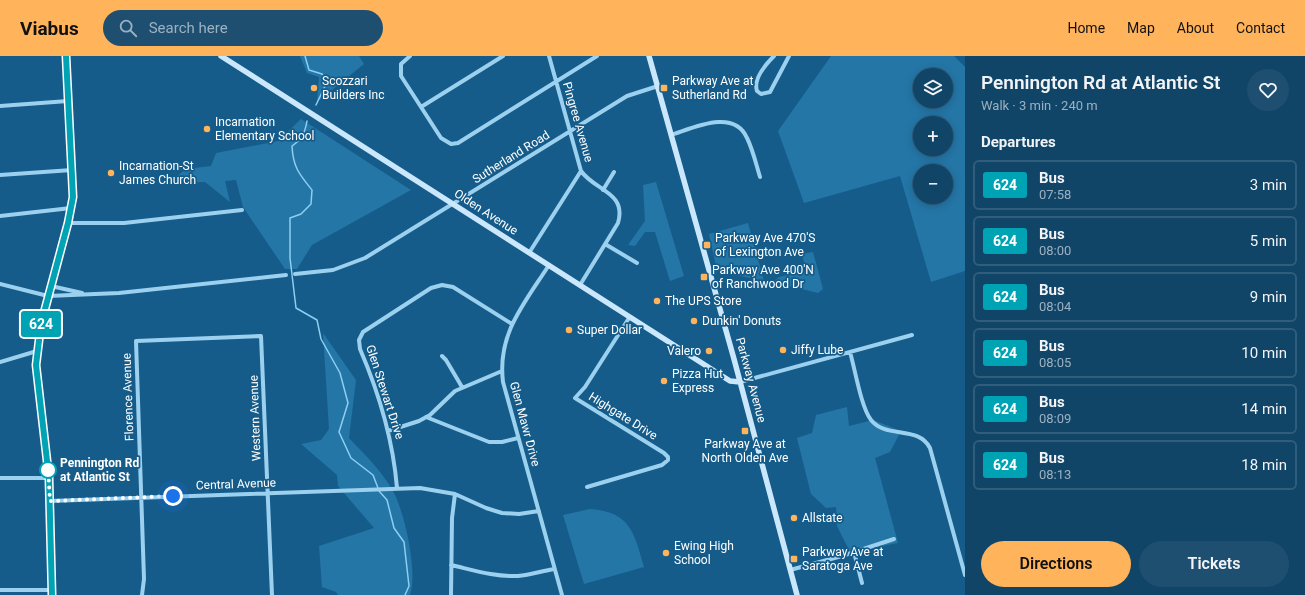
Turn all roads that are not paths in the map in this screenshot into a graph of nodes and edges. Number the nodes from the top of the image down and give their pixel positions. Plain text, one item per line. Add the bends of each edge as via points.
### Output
1 (66, 56) edge
2 (221, 56) edge
3 (410, 56) edge
4 (503, 56) edge
5 (549, 56) edge
6 (597, 56) edge
7 (649, 56) edge
8 (774, 56) edge
9 (789, 56) edge
10 (556, 82) junction
11 (658, 86) junction
12 (68, 101) junction
13 (0, 106) edge
14 (421, 107) junction
15 (570, 132) junction
16 (671, 135) junction
17 (72, 170) junction
18 (582, 171) junction
19 (614, 172) dead end
20 (0, 175) edge
21 (760, 177) dead end
22 (603, 190) junction
23 (453, 204) junction
24 (71, 208) junction
25 (242, 210) dead end
26 (0, 216) edge
27 (68, 223) junction
28 (605, 244) junction
29 (529, 253) junction
30 (637, 263) dead end
31 (548, 265) junction
32 (295, 274) dead end
33 (286, 275) dead end
34 (0, 284) edge
35 (580, 285) junction
36 (51, 286) junction
37 (88, 294) junction
38 (48, 296) junction
39 (629, 318) junction
40 (512, 324) junction
41 (912, 335) dead end
42 (262, 336) joint
43 (37, 351) junction
44 (850, 352) junction
45 (442, 356) dead end
46 (0, 362) edge
47 (502, 371) junction
48 (740, 382) junction
49 (462, 387) junction
50 (426, 417) junction
51 (388, 431) junction
52 (518, 438) junction
53 (0, 478) edge
54 (49, 478) junction
55 (587, 487) dead end
56 (397, 488) junction
57 (268, 493) junction
58 (455, 494) junction
59 (141, 498) junction
60 (50, 501) junction
61 (539, 511) junction
62 (894, 539) dead end
63 (854, 552) junction
64 (451, 565) junction
65 (554, 569) junction
66 (790, 570) junction
67 (965, 575) edge
68 (862, 583) dead end
69 (0, 590) edge
70 (52, 593) edge
71 (142, 595) edge
72 (272, 595) edge
73 (451, 595) edge
74 (562, 595) edge
75 (797, 595) edge

1 - 12 main road
2 - 23 main road, Olden Avenue
3 - 14 street via 401,64 400,72
4 - 14 street
5 - 10 street, Pingree Avenue
6 - 10 street
7 - 11 main road, Parkway Avenue
8 - 9 street via 763,69 756,85 761,94 771,91
10 - 14 street via 458,143 445,142
10 - 15 street, Pingree Avenue
11 - 15 street, Sutherland Road via 627,96
11 - 16 main road, Parkway Avenue
12 - 13 street
12 - 17 main road
15 - 18 street, Pingree Avenue
15 - 23 street, Sutherland Road
16 - 21 street via 716,122 732,123 748,138
16 - 48 main road, Parkway Avenue
17 - 20 street
17 - 24 main road
18 - 22 street, Pingree Avenue
18 - 29 street
19 - 22 street
22 - 28 street, Pingree Avenue via 615,199 620,213 618,224
23 - 29 main road, Olden Avenue
23 - 32 street, Sutherland Road via 365,258 345,267
24 - 26 street
24 - 27 main road
25 - 27 street via 124,223
27 - 36 main road
28 - 30 street
28 - 35 street, Pingree Avenue
29 - 31 main road, Olden Avenue
31 - 35 main road, Olden Avenue
31 - 40 street, Glen Mawr Drive
33 - 37 street
34 - 38 street
35 - 39 main road, Olden Avenue
36 - 37 street
36 - 38 main road
37 - 38 street
38 - 43 main road
39 - 48 main road, Olden Avenue via 730,381
39 - 55 street, Highgate Drive via 575,398 664,454 668,460 662,465
40 - 47 street, Glen Mawr Drive via 503,350
40 - 51 street, Glen Stewart Drive via 458,289 442,285 431,288 366,329 360,336 360,348
41 - 44 street
42 - 57 street, Western Avenue
42 - 59 street, Florence Avenue via 136,341
43 - 46 street
43 - 54 main road via 37,376
44 - 48 street
44 - 67 street via 866,411 872,421 888,431 919,437 930,448
45 - 49 street
47 - 49 street
47 - 52 street, Glen Mawr Drive
48 - 66 main road, Parkway Avenue
49 - 50 street via 448,396
50 - 51 street
50 - 52 street via 490,442
51 - 56 street, Glen Stewart Drive
52 - 61 street, Glen Mawr Drive
53 - 54 street
54 - 60 main road
56 - 57 street, Central Avenue
56 - 58 street, Central Avenue via 433,489
57 - 59 street, Central Avenue
57 - 72 street, Western Avenue
58 - 61 street, Central Avenue via 502,513
58 - 64 street
59 - 60 street, Central Avenue
59 - 71 street, Florence Avenue via 144,579
60 - 70 main road
61 - 65 street, Glen Mawr Drive
62 - 63 street
63 - 66 street
63 - 68 street
64 - 65 street via 508,576 528,575
64 - 73 street
65 - 74 street, Glen Mawr Drive
66 - 75 main road, Parkway Avenue
69 - 70 street

